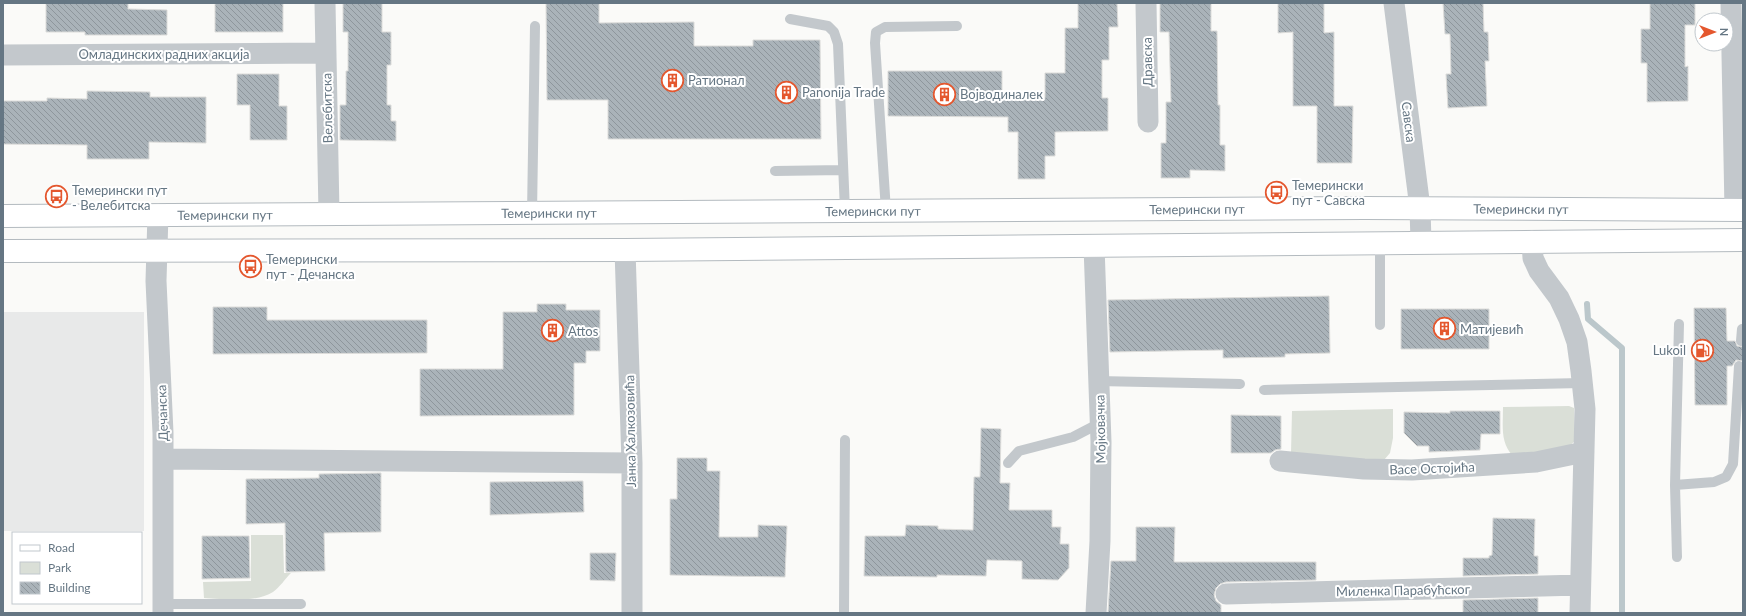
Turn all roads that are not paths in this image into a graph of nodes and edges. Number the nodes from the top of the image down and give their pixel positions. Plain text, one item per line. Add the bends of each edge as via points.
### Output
1 (325, 3) edge
2 (1146, 3) edge
3 (1394, 3) edge
4 (1731, 3) edge
5 (790, 19) dead end
6 (535, 26) dead end
7 (957, 26) dead end
8 (325, 53) junction
9 (3, 56) edge
10 (1148, 122) dead end
11 (843, 170) junction
12 (775, 171) dead end
13 (1420, 208) junction
14 (1739, 210) edge
15 (845, 211) junction
16 (886, 211) junction
17 (532, 213) junction
18 (158, 214) junction
19 (329, 214) junction
20 (3, 216) edge
21 (1743, 240) edge
22 (1380, 242) junction
23 (1421, 242) junction
24 (1532, 242) junction
25 (1094, 246) junction
26 (3, 250) edge
27 (157, 250) junction
28 (624, 250) junction
29 (1679, 324) dead end
30 (1380, 325) dead end
31 (1742, 329) dead end
32 (1740, 341) dead end
33 (1739, 366) dead end
34 (1098, 382) junction
35 (1582, 383) junction
36 (1240, 384) dead end
37 (1264, 390) dead end
38 (1100, 422) junction
39 (845, 440) dead end
40 (1584, 452) junction
41 (163, 459) junction
42 (1280, 461) dead end
43 (632, 463) junction
44 (1008, 463) dead end
45 (1675, 484) junction
46 (1677, 557) dead end
47 (1580, 585) junction
48 (1226, 594) dead end
49 (301, 604) dead end
50 (163, 609) edge
51 (632, 613) edge
52 (844, 613) edge
53 (1096, 613) edge
54 (1580, 613) edge

1 - 8 street, Велебитска
2 - 10 street, Дравска
3 - 13 street, Савска
4 - 14 street
5 - 11 lane via 828,26 834,32 838,44
6 - 17 lane
7 - 16 lane via 884,27 876,32
8 - 9 street, Омладинских радних акција
8 - 19 street, Велебитска
11 - 12 lane
11 - 15 lane
13 - 14 main road, Темерински пут
13 - 16 main road, Темерински пут
13 - 23 street, Савска
15 - 16 main road, Темерински пут
15 - 17 main road, Темерински пут
17 - 19 main road, Темерински пут
18 - 19 main road, Темерински пут
18 - 20 main road, Темерински пут
18 - 27 street, Дечанска
21 - 24 main road
22 - 23 main road
22 - 25 main road
22 - 30 lane
23 - 24 main road
24 - 35 street via 1533,258 1539,271 1559,298 1569,319 1577,342
25 - 28 main road
25 - 34 street, Мојковачка
26 - 27 main road
27 - 28 main road
27 - 41 street, Дечанска
28 - 43 street, Јанка Халкозовића
29 - 45 lane
31 - 32 lane
33 - 45 lane via 1733,464 1726,477 1714,482
34 - 36 lane
34 - 38 street, Мојковачка
35 - 37 lane
35 - 40 street via 1585,409
38 - 44 lane via 1073,437 1019,451
38 - 53 street, Мојковачка via 1100,541
39 - 52 lane
40 - 42 street, Васе Остојића via 1536,462 1412,470 1364,469
40 - 47 street
41 - 43 street
41 - 50 street, Дечанска
43 - 51 street, Јанка Халкозовића
45 - 46 lane
47 - 48 street, Миленка Парабућског
47 - 54 street
49 - 50 lane

